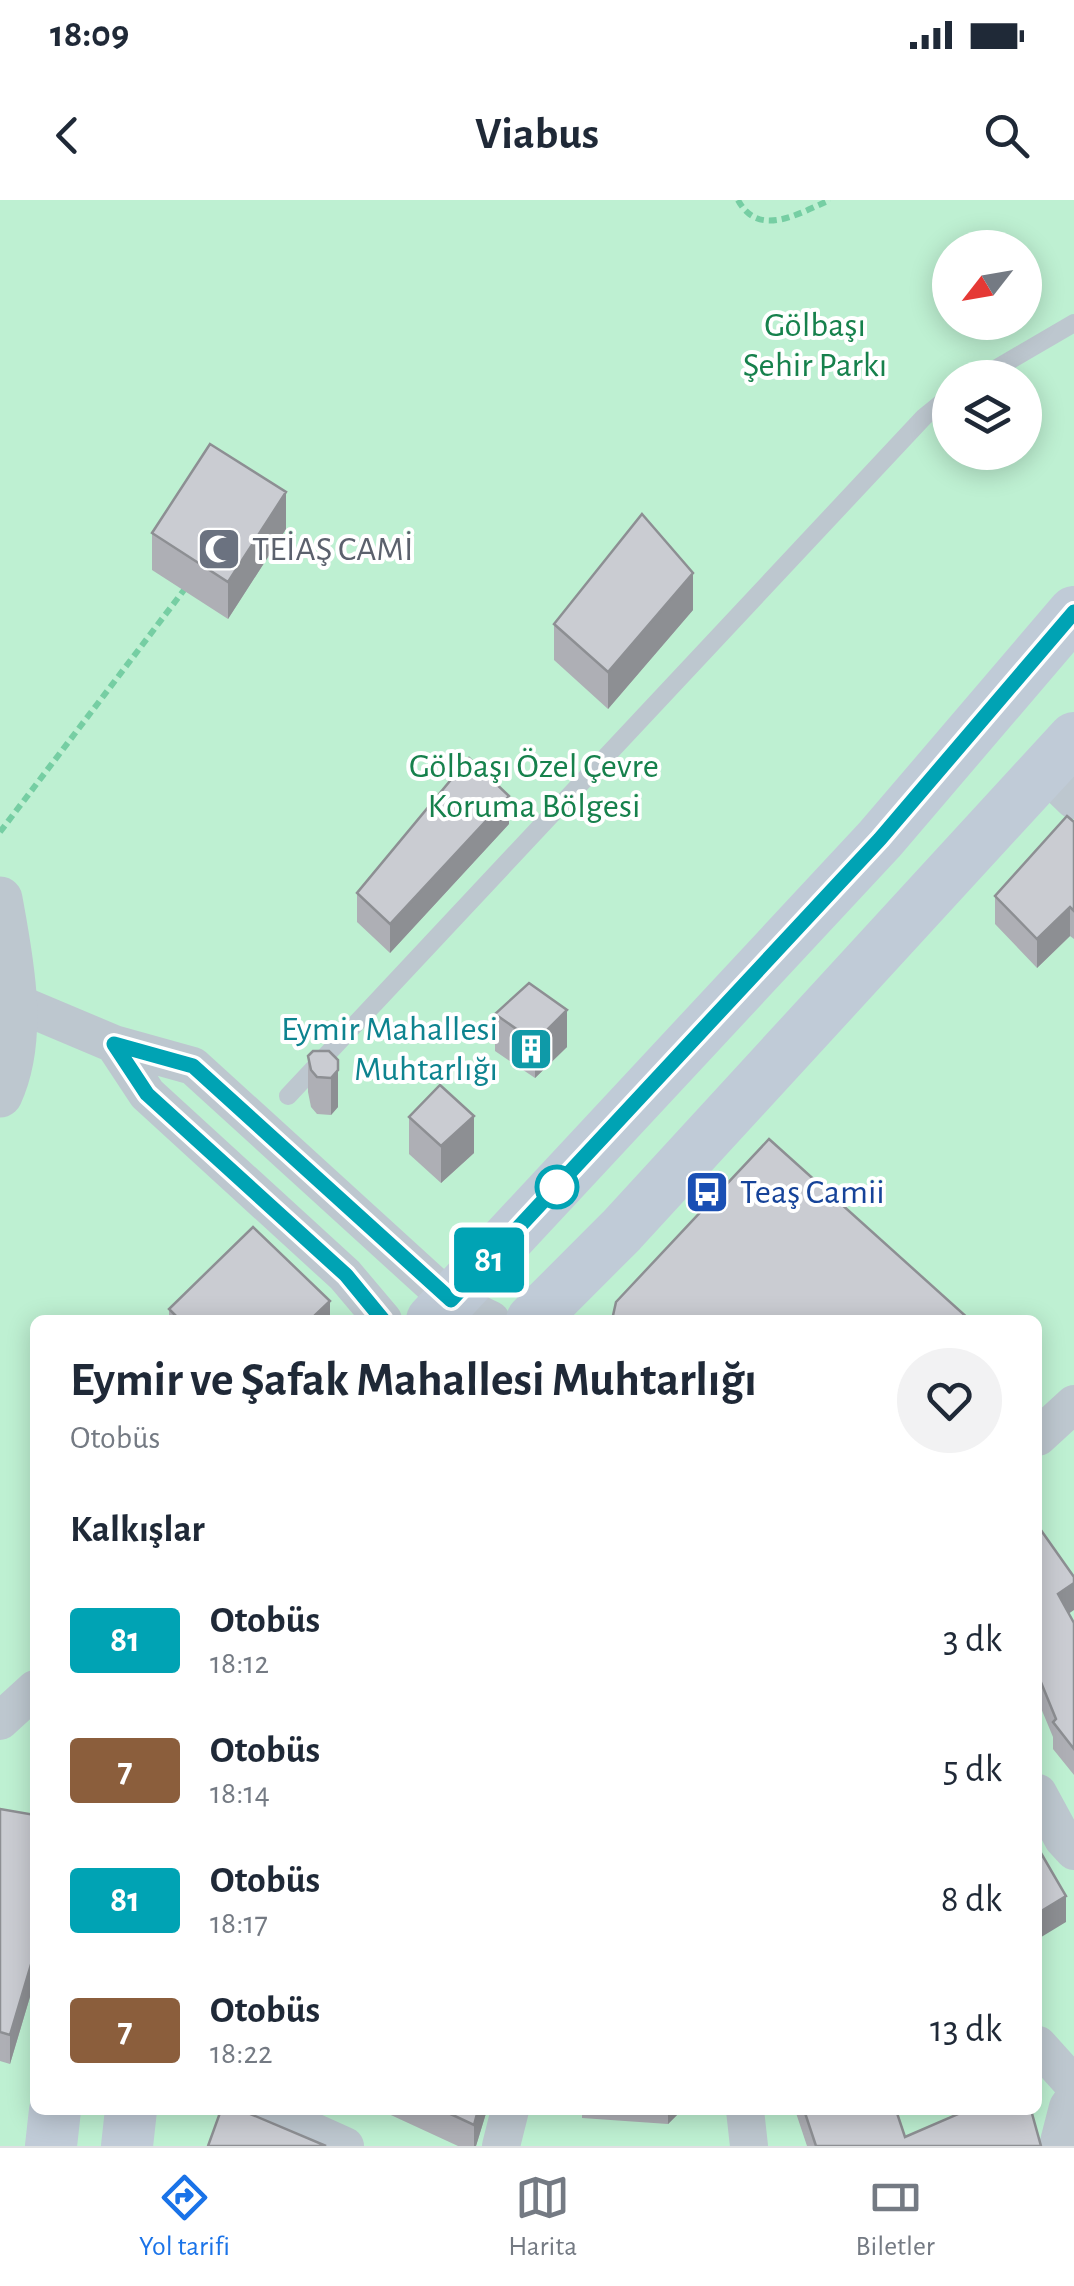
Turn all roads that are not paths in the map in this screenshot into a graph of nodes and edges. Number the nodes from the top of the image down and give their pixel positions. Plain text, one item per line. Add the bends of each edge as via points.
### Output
1 (1074, 323) edge
2 (1011, 360) edge
3 (932, 411) edge
4 (1074, 612) edge
5 (1064, 770) edge
6 (0, 899) edge
7 (7, 999) edge
8 (114, 1044) junction
9 (0, 1095) edge
10 (288, 1096) dead end
11 (458, 1314) edge
12 (379, 1315) edge
13 (537, 1315) edge
14 (1074, 1404) edge
15 (1042, 1433) edge
16 (30, 1694) edge
17 (0, 1721) edge
18 (1042, 1801) edge
19 (1074, 1852) edge
20 (1042, 2049) edge
21 (1074, 2085) edge
22 (1074, 2098) edge
23 (55, 2115) edge
24 (130, 2115) edge
25 (276, 2115) edge
26 (509, 2115) edge
27 (746, 2115) edge
28 (52, 2146) edge
29 (127, 2146) edge
30 (345, 2146) edge
31 (501, 2146) edge
32 (749, 2146) edge
33 (1058, 2146) edge

1 - 2 lane
3 - 10 lane
4 - 11 main road
5 - 13 main road
6 - 7 street via 16,982
7 - 8 street
7 - 9 street via 9,1076
8 - 11 street via 193,1066
8 - 12 street via 147,1094 346,1275
14 - 15 street
16 - 17 street
18 - 19 street
20 - 21 street
22 - 33 street
23 - 28 main road
24 - 29 main road
25 - 30 street
26 - 31 street
27 - 32 street

